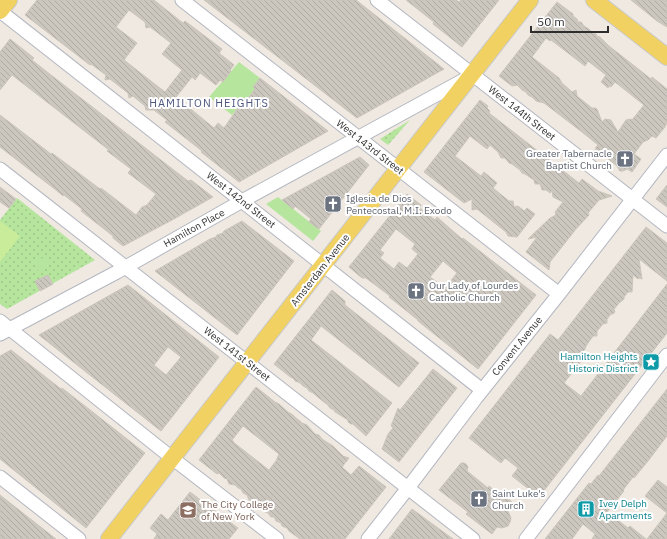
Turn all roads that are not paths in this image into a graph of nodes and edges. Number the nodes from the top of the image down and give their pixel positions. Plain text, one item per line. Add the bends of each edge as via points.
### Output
1 (9, 0) edge
2 (182, 0) edge
3 (377, 0) edge
4 (530, 0) edge
5 (594, 0) edge
6 (0, 11) edge
7 (667, 57) edge
8 (472, 75) junction
9 (358, 137) junction
10 (667, 154) edge
11 (398, 168) junction
12 (0, 169) edge
13 (632, 198) junction
14 (242, 201) junction
15 (667, 226) edge
16 (324, 265) junction
17 (126, 267) junction
18 (559, 294) junction
19 (3, 328) edge
20 (667, 355) edge
21 (247, 362) junction
22 (482, 390) junction
23 (172, 458) junction
24 (0, 477) edge
25 (408, 488) junction
26 (79, 539) edge
27 (109, 539) edge
28 (277, 539) edge
29 (368, 539) edge
30 (473, 539) edge
31 (526, 539) edge

1 - 6 main road
2 - 9 street, West 143rd Street
3 - 8 street, West 144th Street
4 - 8 main road, Amsterdam Avenue
5 - 7 main road
6 - 14 street, West 142nd Street
8 - 9 street, Hamilton Place
8 - 11 main road, Amsterdam Avenue
8 - 13 street, West 144th Street
9 - 11 street, West 143rd Street
9 - 14 street, Hamilton Place
10 - 13 street, Convent Avenue
11 - 16 main road, Amsterdam Avenue
11 - 18 street, West 143rd Street
12 - 17 street, West 141st Street
13 - 15 street, West 144th Street
13 - 18 street, Convent Avenue
14 - 16 street, West 142nd Street
14 - 17 street, Hamilton Place
16 - 21 main road, Amsterdam Avenue
16 - 22 street, West 142nd Street
17 - 19 street, Hamilton Place
17 - 21 street, West 141st Street
18 - 22 street, Convent Avenue
19 - 23 street
20 - 31 street
21 - 23 main road, Amsterdam Avenue
21 - 25 street, West 141st Street
22 - 25 street, Convent Avenue
23 - 27 main road, Amsterdam Avenue
23 - 28 street
24 - 26 street
25 - 29 street, Convent Avenue
25 - 30 street, West 141st Street

